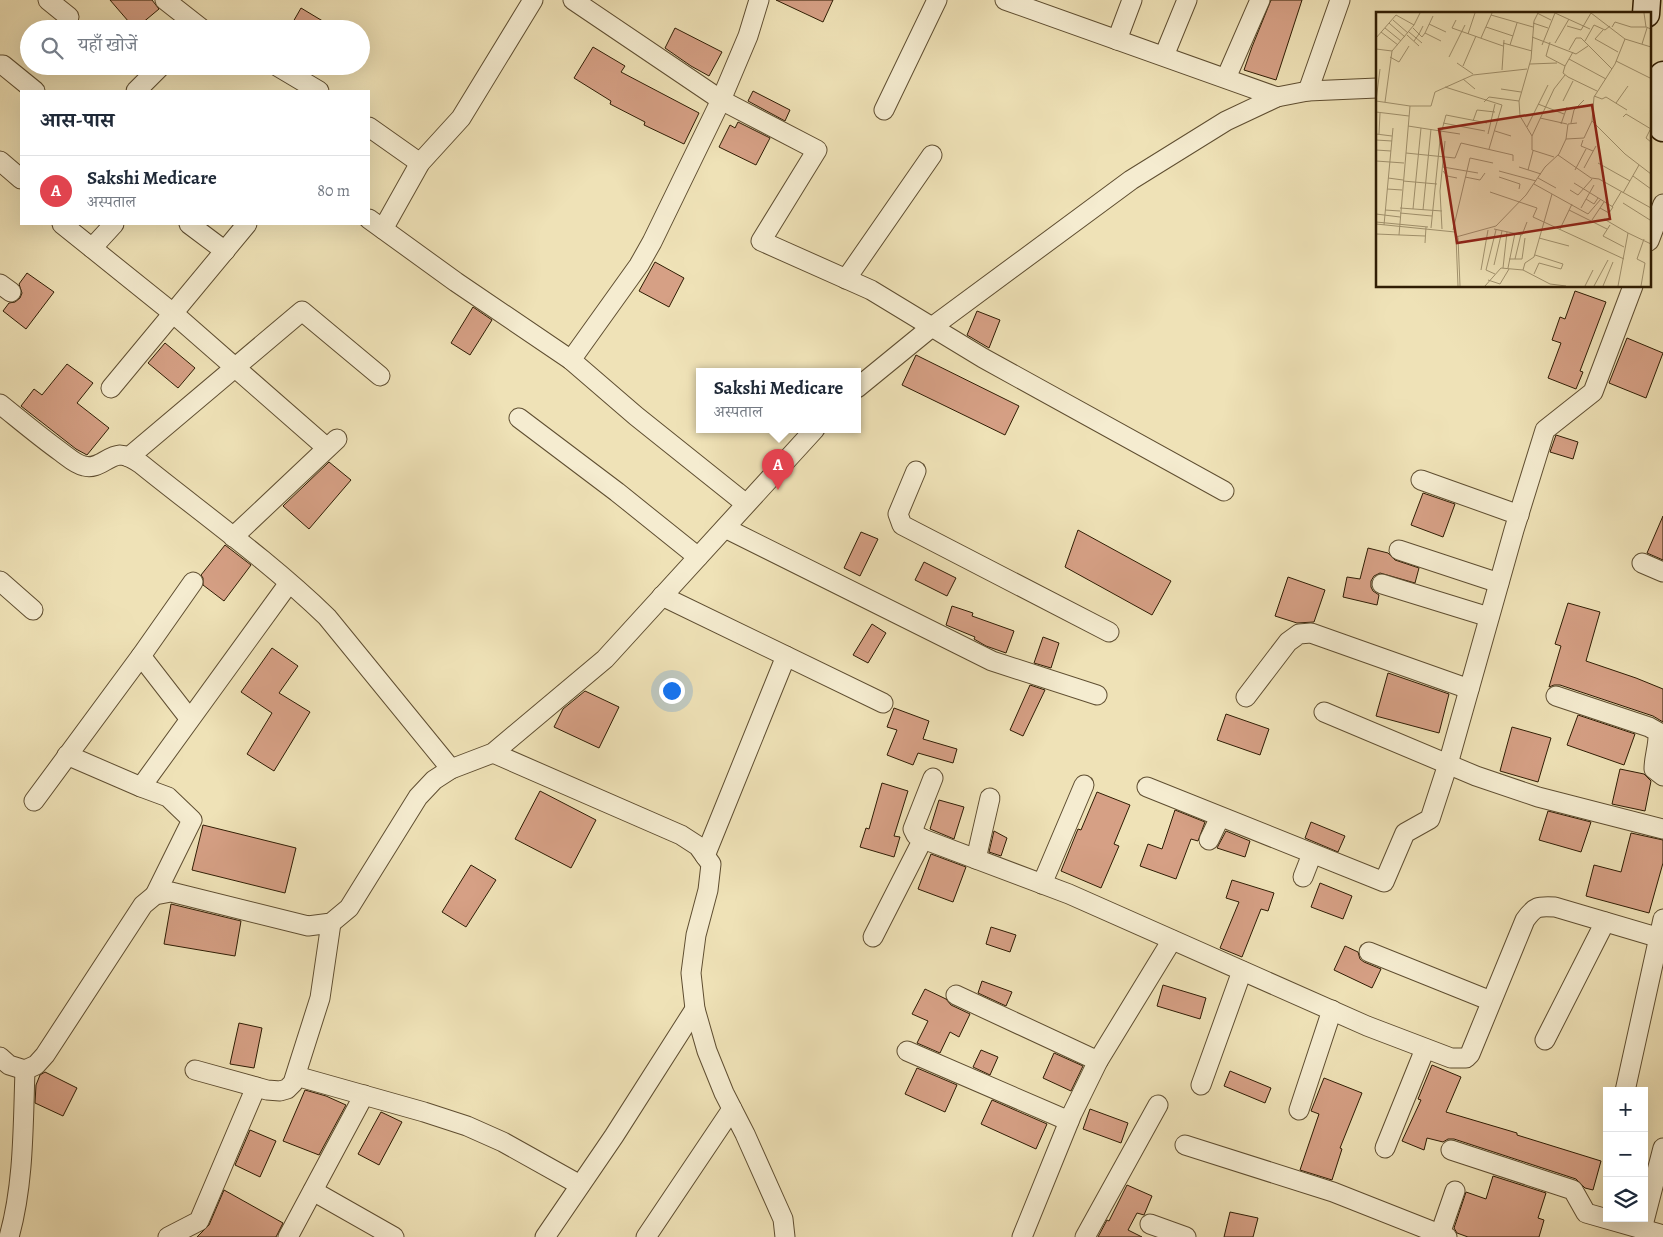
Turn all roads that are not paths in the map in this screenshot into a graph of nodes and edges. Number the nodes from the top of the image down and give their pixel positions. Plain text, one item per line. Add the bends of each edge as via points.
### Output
1 (48, 0) edge
2 (165, 0) edge
3 (533, 0) edge
4 (573, 0) edge
5 (759, 0) edge
6 (937, 0) edge
7 (1005, 0) edge
8 (1132, 0) edge
9 (1187, 0) edge
10 (1260, 0) edge
11 (1340, 0) edge
12 (1041, 6) edge
13 (69, 17) dead end
14 (190, 20) edge
15 (1116, 40) junction
16 (1164, 56) junction
17 (0, 65) edge
18 (1663, 67) edge
19 (1650, 68) edge
20 (151, 75) edge
21 (292, 75) edge
22 (1663, 75) edge
23 (1226, 78) junction
24 (1376, 88) edge
25 (34, 90) edge
26 (137, 90) edge
27 (317, 90) edge
28 (1308, 92) junction
29 (1650, 94) edge
30 (1277, 97) junction
31 (1650, 98) edge
32 (721, 100) junction
33 (884, 110) dead end
34 (370, 128) edge
35 (1663, 128) edge
36 (932, 156) dead end
37 (0, 161) edge
38 (420, 163) junction
39 (20, 178) edge
40 (1663, 204) edge
41 (376, 224) edge
42 (67, 225) edge
43 (113, 225) edge
44 (190, 225) edge
45 (246, 225) edge
46 (1650, 238) edge
47 (92, 248) junction
48 (225, 251) junction
49 (846, 278) junction
50 (1632, 288) edge
51 (174, 314) junction
52 (932, 327) junction
53 (571, 360) junction
54 (235, 367) junction
55 (380, 376) dead end
56 (861, 385) edge
57 (111, 388) dead end
58 (0, 404) edge
59 (519, 418) dead end
60 (811, 433) edge
61 (129, 457) junction
62 (916, 471) dead end
63 (1421, 480) dead end
64 (1224, 491) dead end
65 (746, 504) junction
66 (1519, 515) junction
67 (725, 528) junction
68 (233, 537) junction
69 (1399, 550) dead end
70 (698, 557) junction
71 (1642, 563) dead end
72 (1663, 572) edge
73 (0, 581) edge
74 (193, 582) dead end
75 (289, 583) junction
76 (1382, 584) dead end
77 (1499, 584) junction
78 (662, 596) junction
79 (33, 610) dead end
80 (1490, 617) junction
81 (1109, 632) dead end
82 (141, 656) junction
83 (786, 656) junction
84 (1469, 689) junction
85 (1097, 695) dead end
86 (1246, 696) dead end
87 (1556, 696) dead end
88 (883, 703) dead end
89 (1324, 712) dead end
90 (189, 718) junction
91 (493, 753) junction
92 (67, 755) junction
93 (1448, 764) junction
94 (451, 769) junction
95 (1663, 776) edge
96 (933, 778) dead end
97 (1084, 785) dead end
98 (141, 787) junction
99 (1147, 787) dead end
100 (990, 798) dead end
101 (34, 800) dead end
102 (1220, 817) junction
103 (1663, 829) edge
104 (922, 839) junction
105 (1209, 840) dead end
106 (1312, 854) junction
107 (705, 856) junction
108 (976, 859) junction
109 (1303, 876) dead end
110 (1042, 884) junction
111 (155, 895) junction
112 (1663, 919) edge
113 (1604, 922) junction
114 (331, 923) junction
115 (873, 937) dead end
116 (1661, 938) edge
117 (1172, 940) junction
118 (1369, 952) dead end
119 (1242, 971) junction
120 (956, 995) dead end
121 (1491, 1001) junction
122 (695, 1009) junction
123 (1332, 1010) junction
124 (1545, 1040) dead end
125 (1425, 1049) junction
126 (907, 1051) dead end
127 (0, 1057) edge
128 (1098, 1061) junction
129 (25, 1070) junction
130 (195, 1070) dead end
131 (296, 1076) junction
132 (1201, 1085) dead end
133 (256, 1087) junction
134 (1626, 1087) edge
135 (364, 1095) junction
136 (1158, 1105) dead end
137 (732, 1109) junction
138 (1299, 1110) dead end
139 (1069, 1121) junction
140 (1185, 1145) dead end
141 (1385, 1148) dead end
142 (1663, 1148) edge
143 (1451, 1150) dead end
144 (580, 1185) junction
145 (313, 1191) junction
146 (1456, 1191) dead end
147 (1150, 1224) dead end
148 (1634, 1231) edge
149 (1663, 1235) edge
150 (1442, 1236) edge
151 (9, 1237) edge
152 (168, 1237) edge
153 (288, 1237) edge
154 (394, 1237) edge
155 (545, 1237) edge
156 (646, 1237) edge
157 (785, 1237) edge
158 (1022, 1237) edge
159 (1086, 1237) edge
160 (1186, 1237) edge

1 - 13 street
2 - 14 street
3 - 38 street via 462,118
4 - 32 street
5 - 32 street via 748,36
6 - 33 street
7 - 12 street
8 - 15 street
9 - 16 street
10 - 23 street
11 - 28 street
12 - 15 street
15 - 16 street
16 - 23 street
17 - 25 street
18 - 19 street
20 - 26 street
21 - 27 street
22 - 29 street
23 - 30 street
24 - 28 street
28 - 30 street
30 - 52 street via 1226,121 1131,180
31 - 35 street
32 - 49 street via 817,150 762,241
32 - 53 street via 639,265
34 - 38 street
36 - 49 street
37 - 39 street
38 - 41 street
40 - 46 street
41 - 53 street
42 - 47 street
43 - 47 street
44 - 48 street
45 - 48 street
47 - 51 street
48 - 51 street
49 - 52 street
50 - 66 street via 1593,392 1545,430
51 - 54 street
51 - 57 street
52 - 56 street
52 - 64 street
53 - 65 street
54 - 55 street via 302,311
54 - 61 street
54 - 68 street via 332,444
58 - 61 street via 49,444 86,467 95,467 121,455
59 - 70 street
60 - 65 street
61 - 68 street
62 - 81 street via 898,514 902,524
63 - 66 street
65 - 67 street
66 - 77 street
67 - 70 street
67 - 85 street via 992,661
68 - 75 street
69 - 77 street
70 - 78 street
71 - 72 street
73 - 79 street
74 - 82 street
75 - 90 street
75 - 94 street via 327,617
76 - 80 street
77 - 80 street
78 - 83 street
78 - 91 street via 606,659
80 - 84 street
82 - 90 street
82 - 92 street
83 - 88 street
83 - 107 street
84 - 86 street via 1311,633 1299,634 1288,642
84 - 93 street
87 - 95 street via 1658,732 1654,769
89 - 93 street
90 - 98 street
91 - 94 street
91 - 107 street via 681,835 698,846
92 - 98 street
92 - 101 street
93 - 103 street via 1538,797
93 - 106 street via 1430,819 1405,832 1384,882
94 - 114 street via 434,780 418,797 350,908
96 - 104 street via 913,829
97 - 110 street
98 - 111 street via 168,797 192,820
99 - 102 street
100 - 108 street
102 - 105 street
102 - 106 street
104 - 108 street
104 - 115 street
106 - 109 street
107 - 122 street via 711,864 691,973
108 - 110 street
110 - 117 street
111 - 114 street via 172,892 308,926
111 - 129 street via 143,905 45,1055 36,1065
112 - 116 street
113 - 116 street
113 - 121 street via 1555,907 1533,909 1525,920
113 - 124 street
114 - 131 street via 320,998
116 - 134 street
117 - 119 street
117 - 128 street
118 - 121 street
119 - 123 street
119 - 132 street
120 - 128 street
121 - 125 street via 1466,1058 1451,1058
122 - 137 street via 707,1051
122 - 144 street
123 - 125 street
123 - 138 street
125 - 141 street
126 - 139 street
127 - 129 street via 9,1065
128 - 139 street
129 - 151 street via 20,1169
130 - 133 street
131 - 133 street via 287,1090
131 - 135 street
133 - 152 street via 199,1221
135 - 144 street via 467,1126
135 - 145 street
136 - 159 street
137 - 156 street
137 - 157 street via 782,1218
139 - 158 street
140 - 150 street via 1332,1192
142 - 148 street
143 - 148 street via 1573,1190 1586,1213
144 - 155 street
145 - 153 street
145 - 154 street
146 - 150 street
147 - 160 street
148 - 149 street

